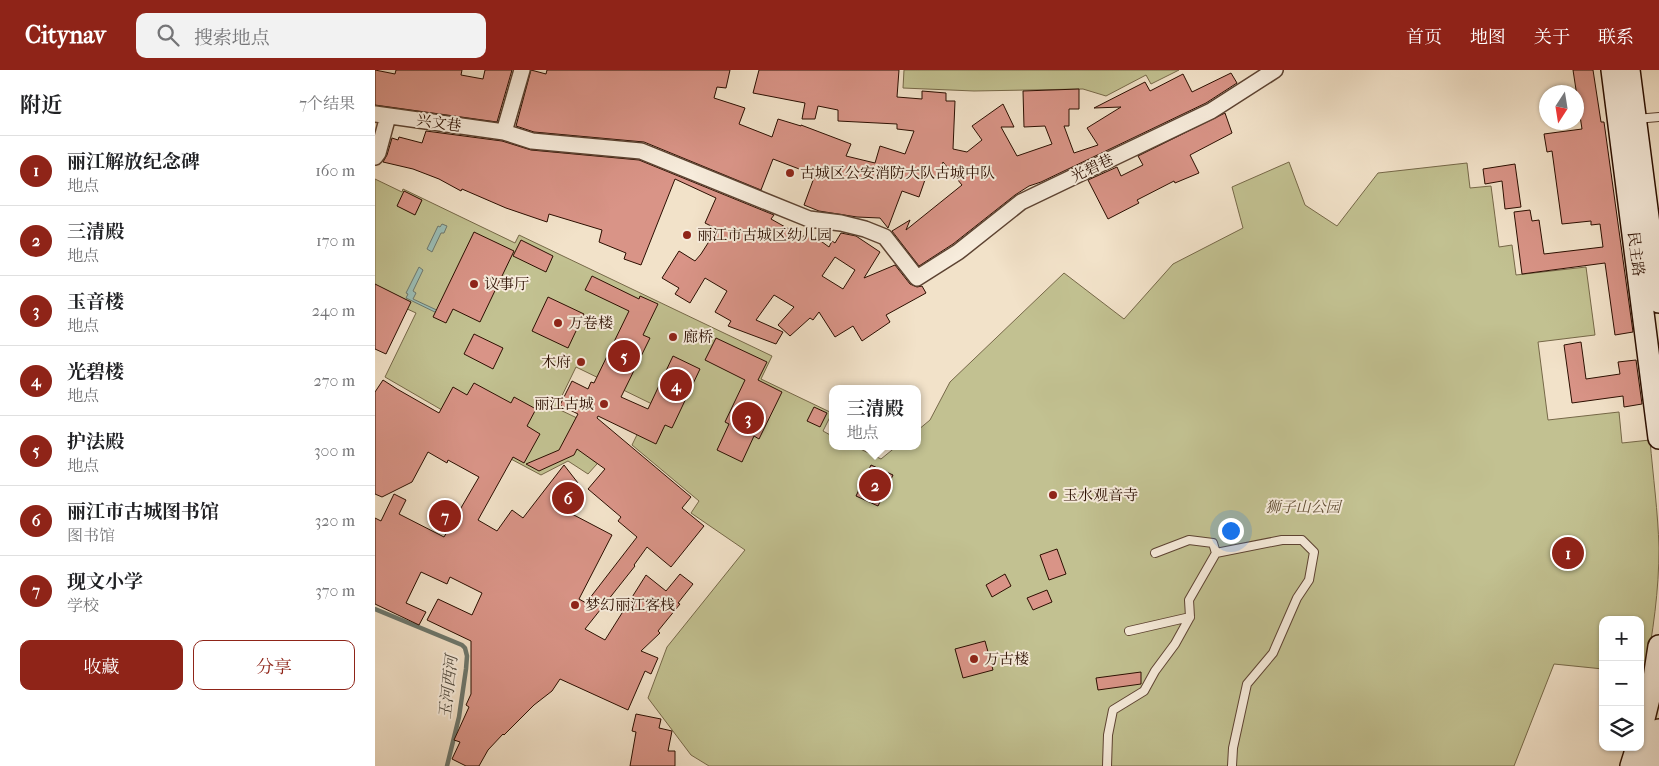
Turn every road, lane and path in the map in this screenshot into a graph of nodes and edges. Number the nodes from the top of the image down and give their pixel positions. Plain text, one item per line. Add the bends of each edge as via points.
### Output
1 (522, 70) edge
2 (1275, 70) edge
3 (1612, 70) edge
4 (1629, 70) edge
5 (381, 115) edge
6 (1659, 117) edge
7 (1636, 120) junction
8 (504, 132) junction
9 (375, 157) edge
10 (917, 278) joint
11 (1659, 302) edge
12 (1659, 438) edge
13 (1155, 552) dead end
14 (1216, 553) junction
15 (1189, 617) junction
16 (1129, 631) dead end
17 (1659, 646) edge
18 (1644, 719) edge
19 (1659, 730) edge
20 (1636, 751) edge
21 (1107, 766) edge
22 (1231, 766) edge
23 (1631, 766) edge
24 (1649, 766) edge

1 - 8 street
2 - 10 street, 光碧巷 via 1211,111 1021,202 959,252
3 - 12 main road, 民主路
4 - 7 main road, 民主路
5 - 8 street, 兴文巷
5 - 9 street
6 - 7 lane
7 - 11 main road, 民主路
8 - 10 street, 兴文巷 via 532,141 641,150 809,219 865,229 885,237
13 - 14 lane via 1189,540 1213,543
14 - 15 lane via 1189,600
14 - 22 lane via 1282,540 1302,540 1314,552 1309,580 1297,598 1273,652 1247,684
15 - 16 lane
15 - 21 lane via 1144,691 1113,710
17 - 18 main road
19 - 24 main road
20 - 23 main road

